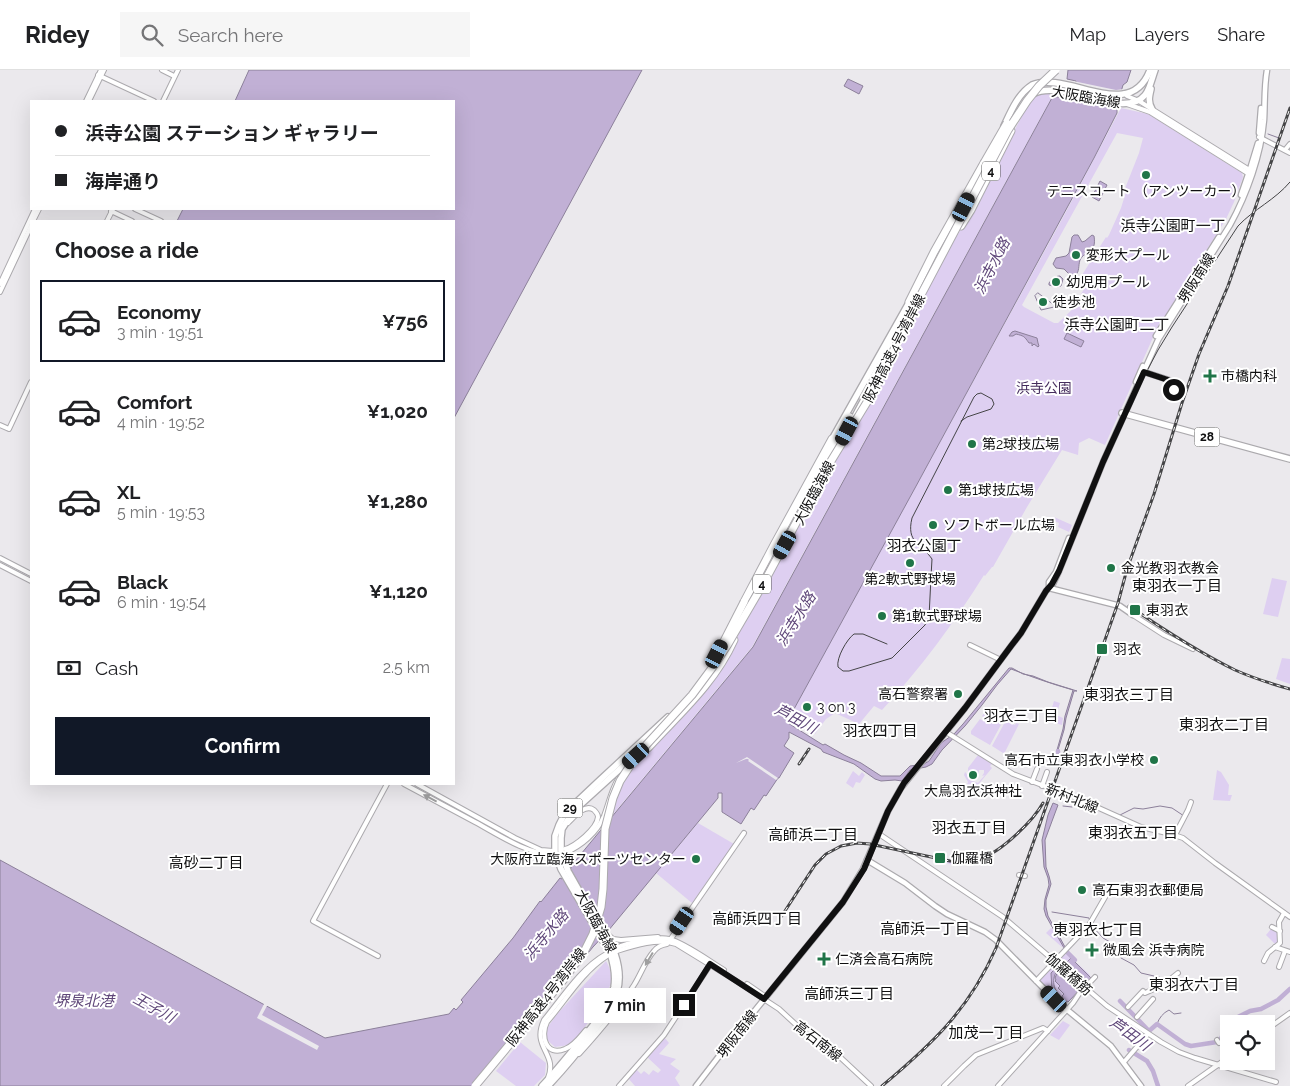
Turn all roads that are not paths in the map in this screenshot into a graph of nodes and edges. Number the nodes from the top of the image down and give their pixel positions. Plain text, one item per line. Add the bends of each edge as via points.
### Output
1 (103, 70) edge
2 (162, 70) edge
3 (178, 70) edge
4 (1051, 70) edge
5 (1056, 70) edge
6 (1150, 70) edge
7 (1155, 70) edge
8 (1265, 70) edge
9 (100, 76) junction
10 (174, 76) junction
11 (1033, 93) junction
12 (1124, 93) junction
13 (1024, 99) junction
14 (88, 100) edge
15 (152, 100) edge
16 (163, 100) edge
17 (1139, 101) junction
18 (1124, 104) junction
19 (1151, 110) junction
20 (1260, 137) junction
21 (1290, 144) edge
22 (1285, 150) junction
23 (1290, 153) edge
24 (1251, 172) junction
25 (112, 210) edge
26 (136, 210) edge
27 (130, 220) edge
28 (159, 220) edge
29 (958, 230) junction
30 (29, 232) edge
31 (0, 284) edge
32 (0, 292) edge
33 (909, 306) junction
34 (1142, 372) junction
35 (873, 378) dead end
36 (1168, 380) dead end
37 (30, 384) edge
38 (1124, 414) junction
39 (850, 417) dead end
40 (0, 425) edge
41 (832, 439) junction
42 (1290, 459) edge
43 (826, 461) junction
44 (0, 558) edge
45 (0, 565) edge
46 (30, 573) edge
47 (30, 580) edge
48 (1048, 588) junction
49 (1133, 615) joint
50 (738, 630) junction
51 (970, 645) dead end
52 (1193, 649) dead end
53 (717, 654) junction
54 (1001, 660) junction
55 (946, 732) junction
56 (636, 756) junction
57 (1037, 769) dead end
58 (1047, 772) dead end
59 (1032, 782) junction
60 (386, 785) edge
61 (406, 785) edge
62 (419, 785) edge
63 (1042, 786) junction
64 (1191, 802) dead end
65 (607, 819) junction
66 (562, 829) junction
67 (744, 834) dead end
68 (879, 834) junction
69 (1176, 835) junction
70 (505, 836) junction
71 (553, 853) dead end
72 (868, 860) junction
73 (566, 873) junction
74 (1019, 875) dead end
75 (1025, 876) dead end
76 (1108, 892) dead end
77 (1284, 913) junction
78 (1290, 917) edge
79 (1272, 927) dead end
80 (602, 931) junction
81 (1280, 931) junction
82 (670, 940) junction
83 (1275, 947) junction
84 (617, 950) dead end
85 (690, 952) junction
86 (1288, 952) edge
87 (378, 956) dead end
88 (1264, 961) dead end
89 (710, 964) junction
90 (1058, 964) junction
91 (1279, 967) dead end
92 (1178, 973) dead end
93 (1094, 978) dead end
94 (1036, 981) junction
95 (1085, 987) junction
96 (1154, 989) junction
97 (765, 998) junction
98 (1128, 1007) dead end
99 (605, 1008) junction
100 (1068, 1008) junction
101 (1290, 1013) edge
102 (1137, 1017) dead end
103 (1275, 1024) edge
104 (1048, 1031) junction
105 (1148, 1034) junction
106 (1124, 1062) junction
107 (1218, 1065) junction
108 (1276, 1082) dead end
109 (546, 1085) edge
110 (470, 1086) edge
111 (475, 1086) edge
112 (619, 1086) edge
113 (696, 1086) edge
114 (871, 1086) edge
115 (944, 1086) edge
116 (998, 1086) edge
117 (1141, 1086) edge
118 (1188, 1086) edge

1 - 9 street
2 - 10 street
3 - 10 street
4 - 13 highway, 阪神高速4号湾岸線 / 4, bridge
5 - 11 highway, 阪神高速4号湾岸線 / 4, bridge
6 - 12 main road, 大阪臨海線 via 1139,87
7 - 17 main road, 大阪臨海線 via 1147,92
7 - 19 main road via 1149,100
8 - 20 main road, 堺阪南線
9 - 14 street
9 - 15 street
10 - 16 street
11 - 29 highway, 4, bridge
11 - 65 highway, 阪神高速4号湾岸線 / 4, bridge via 1008,130 913,310 876,389 817,484 746,612 692,696 631,764 616,790
12 - 17 street
12 - 33 main road, 大阪臨海線 / 29 via 1053,81 1031,86 1014,106
13 - 33 highway, 阪神高速4号湾岸線 / 4, bridge via 1005,128
13 - 33 highway, 4, bridge via 1006,124 926,265
17 - 18 main road, 大阪臨海線 / 29
17 - 19 street
18 - 19 street
18 - 29 main road, 大阪臨海線 / 29 via 1054,90 1035,92 1020,112
19 - 24 street
20 - 22 street
20 - 24 main road, 堺阪南線
21 - 22 street
22 - 23 street
24 - 34 main road, 堺阪南線 via 1230,220 1159,331
25 - 27 street
26 - 28 street
29 - 33 main road, 大阪臨海線 / 29
30 - 31 street
30 - 32 street
33 - 35 highway, bridge
33 - 41 main road, 大阪臨海線 / 29
33 - 43 highway, 阪神高速4号湾岸線 / 4, bridge via 872,388
33 - 50 main road, 大阪臨海線 / 29 via 807,506
34 - 36 main road
34 - 38 main road, 堺阪南線
37 - 40 street via 9,429
38 - 42 main road, 28
38 - 48 main road, 堺阪南線 via 1059,571
39 - 43 highway
41 - 53 highway, 4, bridge
41 - 73 main road, 大阪臨海線 / 29 via 704,676 669,716 565,813 554,844 557,859
43 - 53 highway, 阪神高速4号湾岸線 / 4, bridge
44 - 46 street
45 - 47 street
48 - 49 main road via 1112,603
48 - 54 main road, 堺阪南線
49 - 52 street
50 - 56 main road, 大阪臨海線 / 29 via 696,695
50 - 65 highway, 4, bridge via 726,656 705,687 632,766
51 - 54 street
53 - 110 highway, 阪神高速4号湾岸線 / 4, bridge via 694,689 633,755 612,789 602,822 597,907 581,949
54 - 55 main road, 堺阪南線
55 - 59 street, 新村北線 via 994,763
55 - 68 main road, 堺阪南線 via 904,783
56 - 66 main road, 大阪臨海線 / 29 via 578,807
56 - 66 street via 614,784 600,824 586,840 565,851 583,839 598,819 590,808 582,810
57 - 59 street
58 - 63 street
59 - 63 street, 新村北線
60 - 87 street via 313,921
70 -> 61 street
62 - 70 street
63 - 69 street, 新村北線 via 1141,827
64 - 69 street
65 - 111 highway, 阪神高速4号湾岸線 / 4, bridge via 602,898 589,942 573,968
66 - 73 main road, 大阪臨海線 / 29 via 561,851
67 - 82 street
68 - 72 main road, 堺阪南線
68 - 90 street, 伽羅橋筋 via 1003,917
69 - 77 street, 新村北線
70 - 71 street
72 - 94 main road via 943,912 994,938
72 - 97 main road, 堺阪南線 via 843,902
73 - 80 main road, 大阪臨海線 / 29
73 - 80 main road, 大阪臨海線 / 29
74 - 75 street
76 - 90 street via 1091,923 1066,949
77 - 78 street, 新村北線
77 - 81 street via 1279,922
79 - 81 street
80 - 82 street via 613,939 663,936
80 - 99 main road, 大阪臨海線 / 29 via 615,969 614,986
80 - 109 main road, 大阪臨海線 / 29 via 618,964 616,997 578,1052
81 - 83 street via 1280,943
82 - 84 street
82 - 85 street
82 - 97 street
83 - 86 street
83 - 88 street
85 - 89 street
85 -> 109 street via 668,944 655,949 607,1022 566,1069
86 - 91 street
89 - 97 street
89 - 112 street via 664,1035
90 - 94 street
90 - 95 street, 伽羅橋筋
92 - 96 street
93 - 95 street
94 - 100 main road
95 - 100 street
95 - 105 street, 伽羅橋筋
96 - 98 street via 1144,992
96 - 102 street via 1154,999
97 - 113 main road, 堺阪南線
97 - 114 street, 高石南線
99 - 109 main road, 大阪臨海線 / 29
99 - 109 street via 564,1050 549,1048 546,1044 547,1022 587,973 607,955 586,970 544,1020 540,1040 551,1066
100 - 104 street
100 - 106 main road
101 - 103 street
104 - 115 street via 1043,1028 976,1055
104 - 116 street
105 - 106 street
105 - 107 street, 伽羅橋筋 via 1179,1052
106 - 117 main road
107 - 108 street, 伽羅橋筋
107 - 118 street

